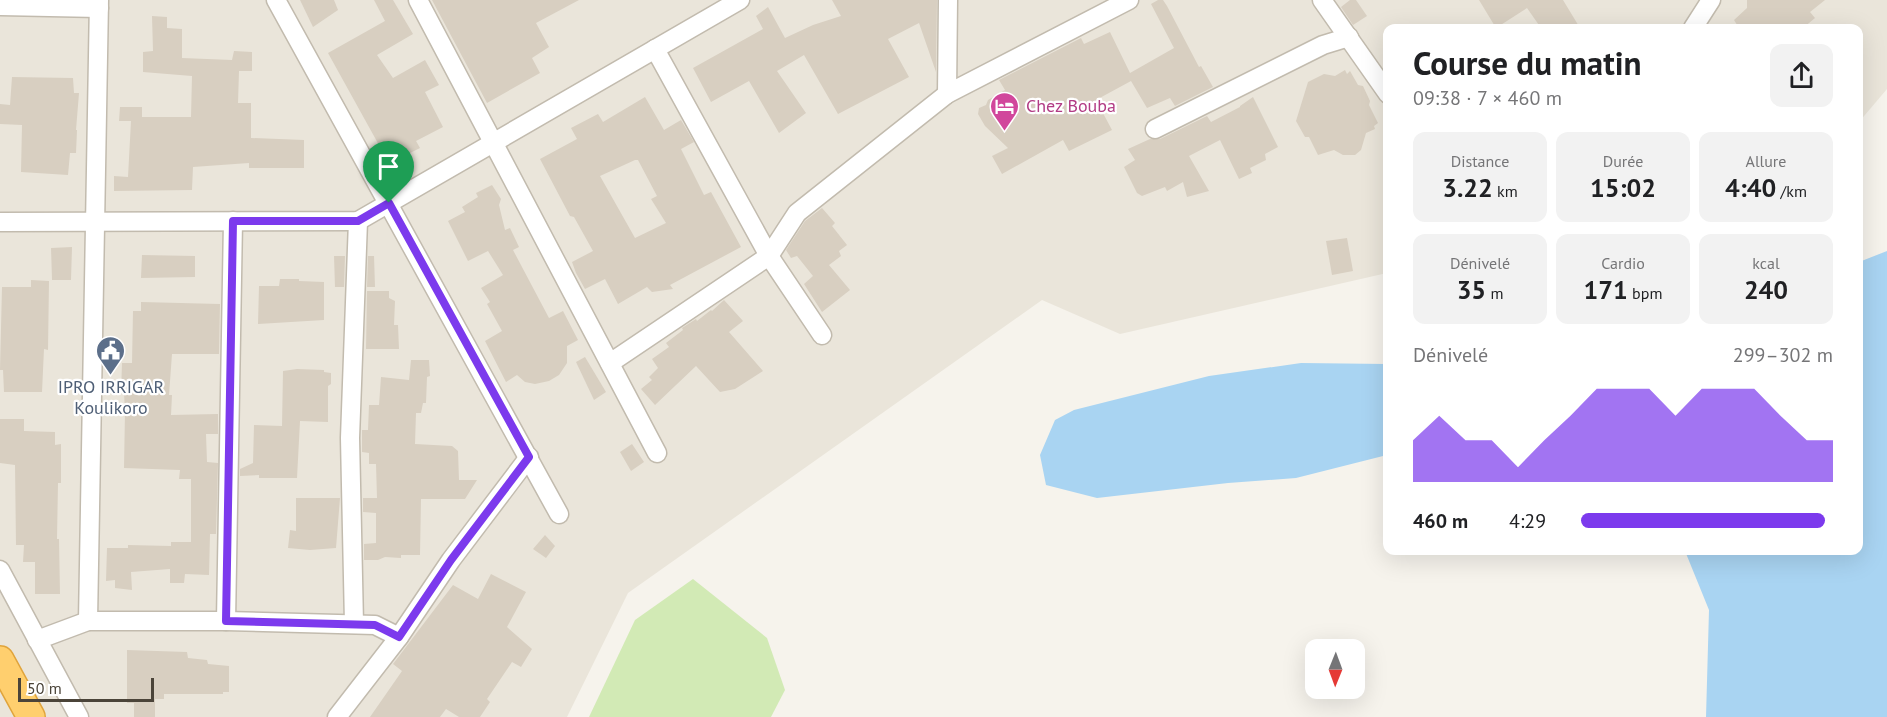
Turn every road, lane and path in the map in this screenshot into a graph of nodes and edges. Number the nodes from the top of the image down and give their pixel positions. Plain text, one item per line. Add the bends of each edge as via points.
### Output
1 (276, 0) edge
2 (418, 0) edge
3 (740, 0) edge
4 (948, 0) edge
5 (1129, 0) edge
6 (1322, 0) edge
7 (1712, 0) edge
8 (99, 4) edge
9 (0, 6) edge
10 (1696, 24) edge
11 (1349, 37) junction
12 (655, 49) junction
13 (1383, 87) edge
14 (947, 94) junction
15 (1155, 129) dead end
16 (493, 142) junction
17 (389, 203) junction
18 (233, 221) junction
19 (358, 221) junction
20 (0, 222) edge
21 (95, 222) junction
22 (769, 256) junction
23 (822, 335) dead end
24 (610, 363) junction
25 (657, 453) dead end
26 (529, 457) junction
27 (559, 514) dead end
28 (0, 570) edge
29 (88, 621) junction
30 (226, 621) junction
31 (354, 624) junction
32 (399, 637) junction
33 (38, 639) junction
34 (0, 660) edge
35 (31, 717) edge
36 (79, 717) edge
37 (337, 717) edge

1 - 17 street
2 - 16 street
3 - 12 street
4 - 14 street
5 - 14 street
6 - 11 street
7 - 10 street
8 - 9 street
8 - 21 street
11 - 13 street
11 - 15 street via 1323,45
12 - 16 street
12 - 22 street
14 - 22 street via 797,213
16 - 17 street
16 - 24 street
17 - 19 street
17 - 26 street
18 - 19 street
18 - 21 street
18 - 30 street
19 - 31 street via 350,438
20 - 21 street
21 - 29 street
22 - 23 street
22 - 24 street
24 - 25 street
26 - 27 street
26 - 32 street
28 - 33 street
29 - 30 street
29 - 33 street
30 - 31 street
31 - 32 street via 375,625
32 - 37 street
33 - 36 street
34 - 35 highway

